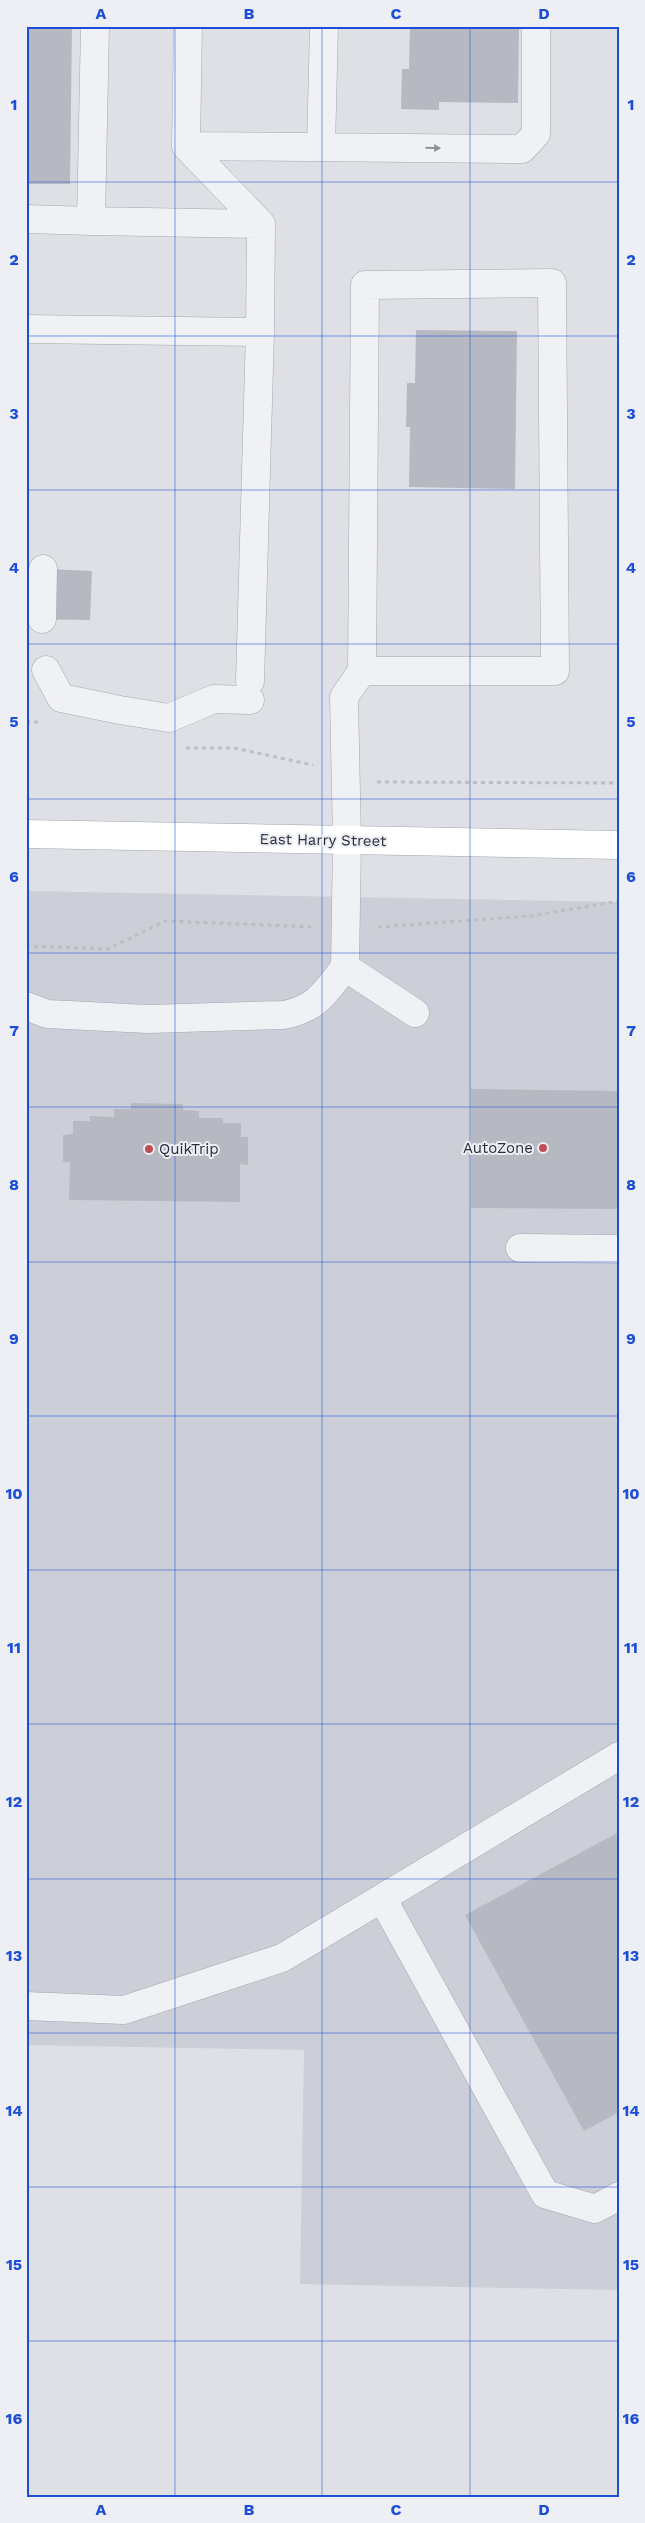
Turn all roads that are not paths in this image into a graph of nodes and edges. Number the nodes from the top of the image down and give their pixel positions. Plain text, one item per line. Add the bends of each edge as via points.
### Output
1 (96, 26) edge
2 (188, 26) edge
3 (324, 26) edge
4 (536, 26) edge
5 (186, 146) junction
6 (321, 147) junction
7 (26, 219) edge
8 (91, 221) junction
9 (261, 224) junction
10 (26, 329) edge
11 (260, 332) junction
12 (43, 569) dead end
13 (42, 619) dead end
14 (46, 670) dead end
15 (362, 671) junction
16 (26, 834) edge
17 (347, 841) junction
18 (619, 845) edge
19 (346, 967) junction
20 (26, 1006) edge
21 (414, 1013) dead end
22 (520, 1248) dead end
23 (619, 1250) edge
24 (619, 1756) edge
25 (382, 1898) junction
26 (26, 2006) edge
27 (619, 2196) edge

1 - 8 lane
2 - 5 lane
3 - 6 lane
6 -> 4 lane via 522,149 536,134
5 - 6 lane
5 - 9 lane
7 - 8 lane
8 - 9 lane
9 - 11 lane
10 - 11 lane
11 - 14 lane via 250,691 214,699 169,718 61,698
12 - 13 lane
15 - 15 lane via 555,671 552,283 365,285
15 - 17 lane via 344,697
16 - 17 main road, East Harry Street
17 - 18 main road, East Harry Street
17 - 19 lane
19 - 20 lane via 316,1004 283,1015 148,1019 47,1014
19 - 21 lane
22 - 23 lane
24 - 25 lane
25 - 26 lane via 282,1958 124,2010
25 - 27 lane via 545,2194 595,2209

